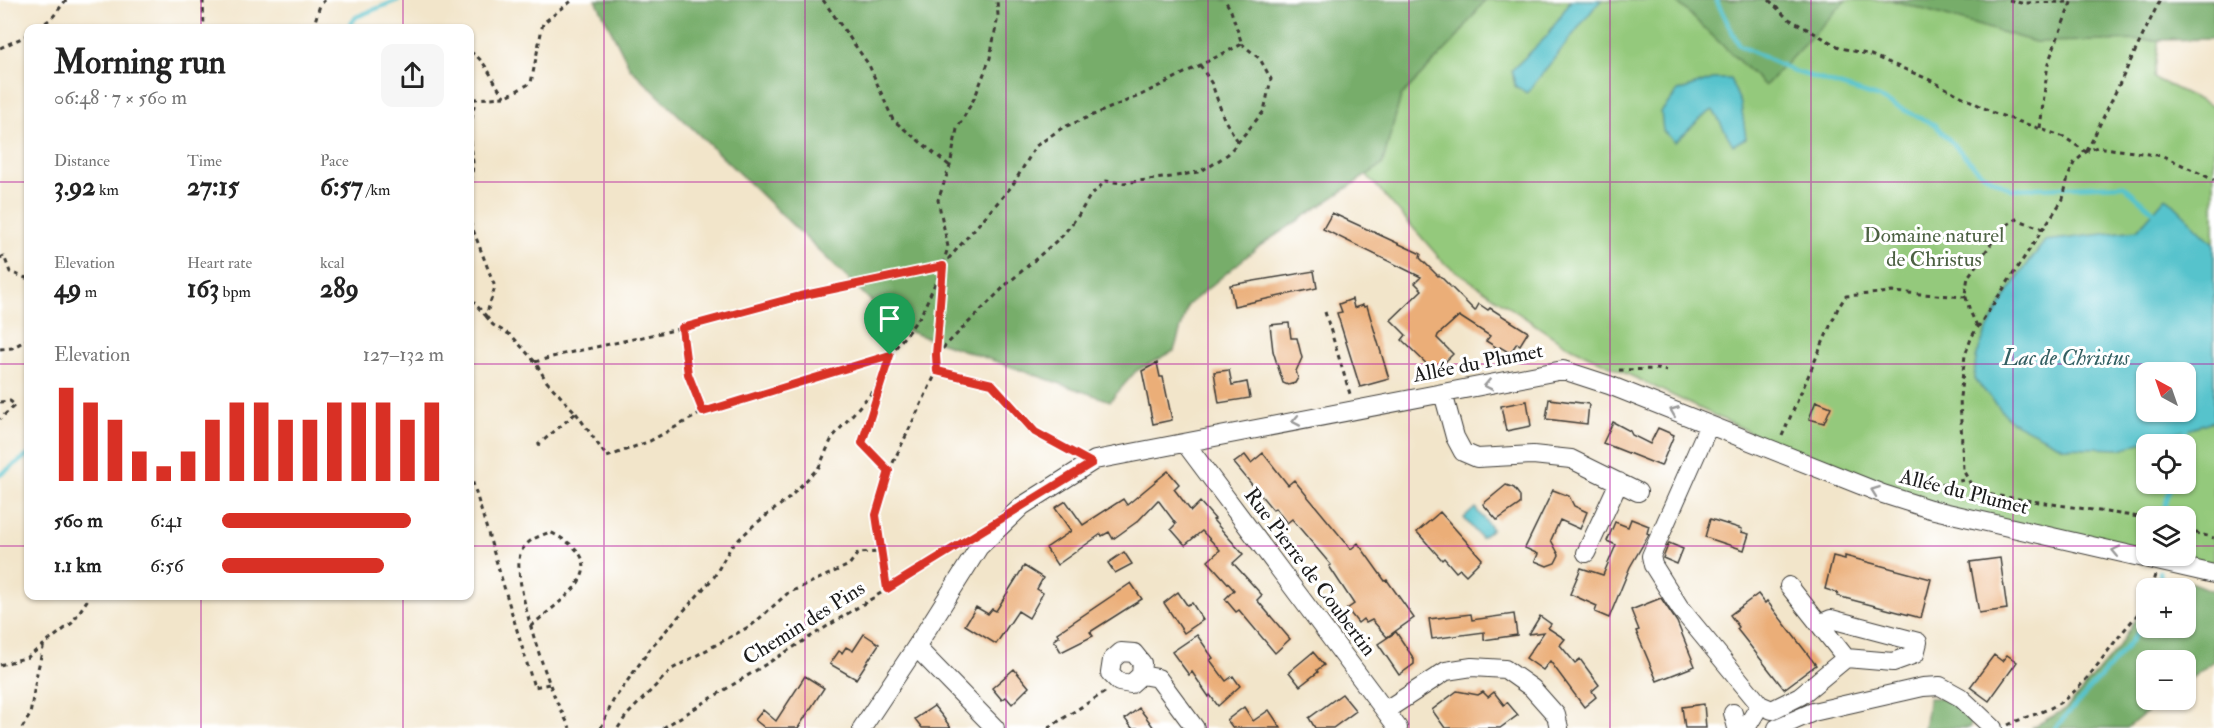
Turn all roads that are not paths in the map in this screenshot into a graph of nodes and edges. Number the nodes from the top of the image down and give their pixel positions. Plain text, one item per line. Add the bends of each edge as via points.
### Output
1 (1443, 393) junction
2 (1709, 425) junction
3 (1185, 443) junction
4 (1618, 482) junction
5 (1638, 492) dead end
6 (1586, 553) dead end
7 (2214, 573) edge
8 (1789, 586) dead end
9 (1819, 624) junction
10 (916, 647) junction
11 (1846, 658) junction
12 (1141, 675) junction
13 (1760, 705) junction
14 (1386, 710) junction
15 (862, 728) edge
16 (995, 728) edge
17 (1195, 728) edge
18 (1398, 728) edge
19 (1559, 728) edge
20 (1746, 728) edge
21 (1777, 728) edge
22 (1993, 728) edge

2 -> 1 street, Allée du Plumet via 1563,370
1 -> 3 street, Allée du Plumet
1 - 4 street via 1463,452 1477,458 1533,455 1571,459
7 -> 2 street, Allée du Plumet via 1930,509 1878,493
2 - 13 street via 1651,556 1680,608
3 - 10 street, Allée du Plumet via 1092,463 1022,506 979,548
3 - 14 street, Rue Pierre de Coubertin
4 - 5 street
4 - 6 street
8 - 9 street
9 - 11 street
9 - 11 street via 1831,619 1918,642 1915,654 1893,662
10 - 15 street, Allée du Plumet
10 - 16 street
11 - 13 street via 1800,696 1772,710
12 - 12 street via 1142,663 1134,653 1121,652 1112,660 1110,673 1119,682 1131,684
12 - 17 street via 1158,678
13 - 20 street
14 - 18 street, Rue Pierre de Coubertin
14 - 19 street via 1446,671 1505,669 1532,688 1556,715
21 - 22 street via 1813,712 1940,686 1960,697

